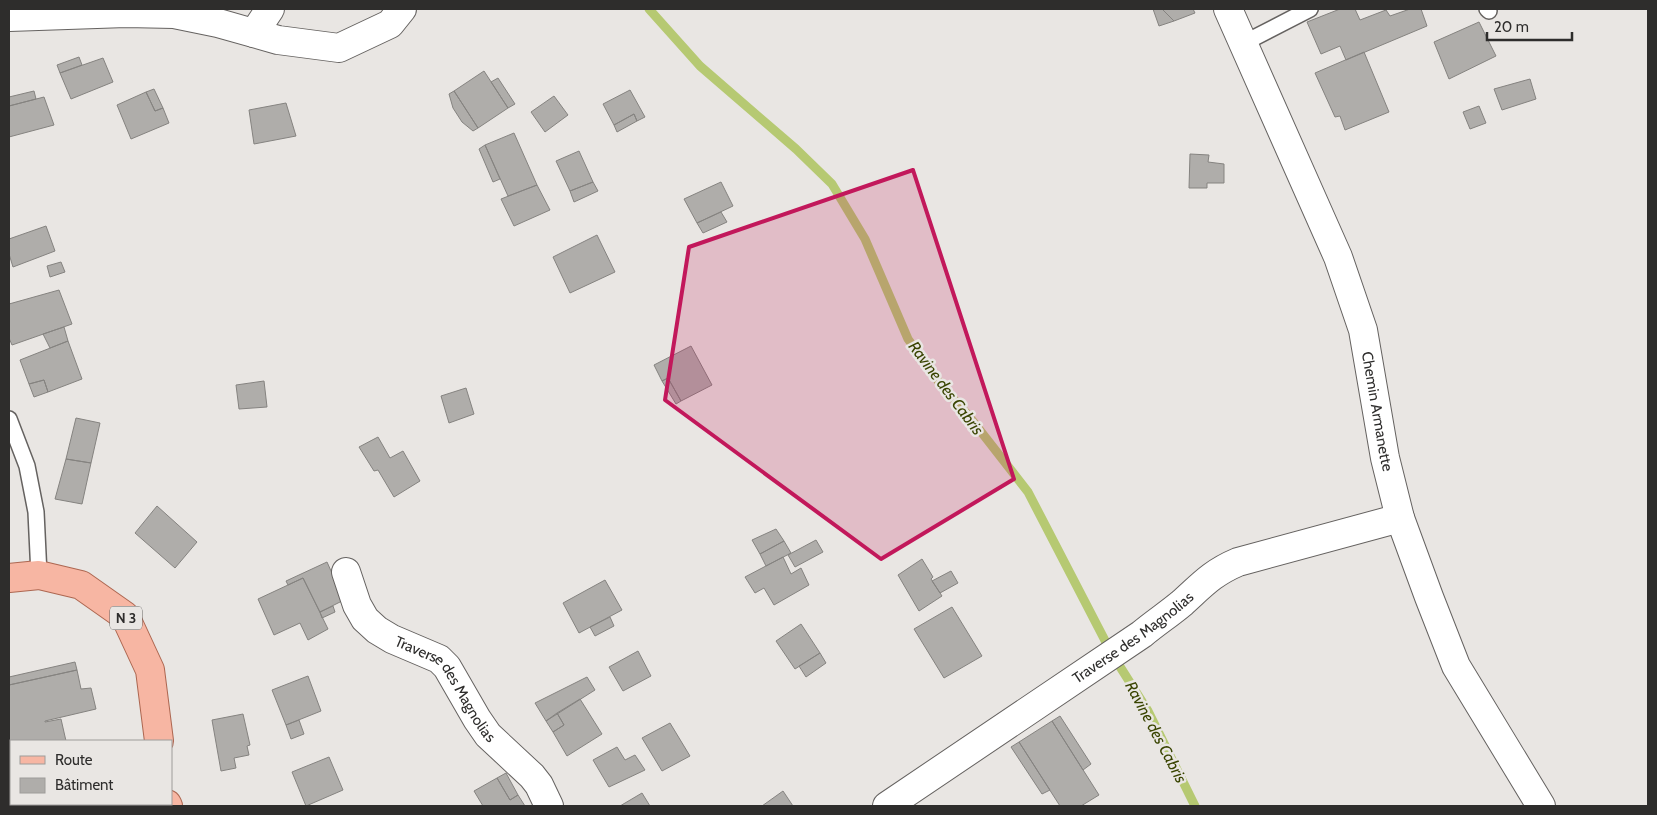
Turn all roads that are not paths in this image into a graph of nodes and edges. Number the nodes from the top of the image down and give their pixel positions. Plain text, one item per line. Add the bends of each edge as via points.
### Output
1 (270, 9) edge
2 (402, 9) edge
3 (1228, 9) edge
4 (1310, 9) edge
5 (9, 18) edge
6 (254, 33) junction
7 (1244, 43) junction
8 (9, 419) edge
9 (1400, 518) junction
10 (346, 572) dead end
11 (39, 575) junction
12 (9, 578) edge
13 (159, 740) edge
14 (548, 806) edge
15 (887, 806) edge
16 (1541, 806) edge

1 - 6 street
2 - 6 street via 390,24 339,48 278,40
3 - 7 street, Chemin Armanette
4 - 7 lane
5 - 6 street via 174,14
7 - 9 street, Chemin Armanette via 1338,257 1363,330 1385,458
8 - 11 lane via 27,466 36,512
9 - 15 street, Traverse des Magnolias via 1238,562 1220,570 1142,634
9 - 16 street, Chemin Armanette via 1456,666
10 - 14 street, Traverse des Magnolias via 365,619 392,640 439,659 488,735 532,776
11 - 12 main road, N 3
11 - 13 main road, N 3 via 81,585 125,616 150,670

